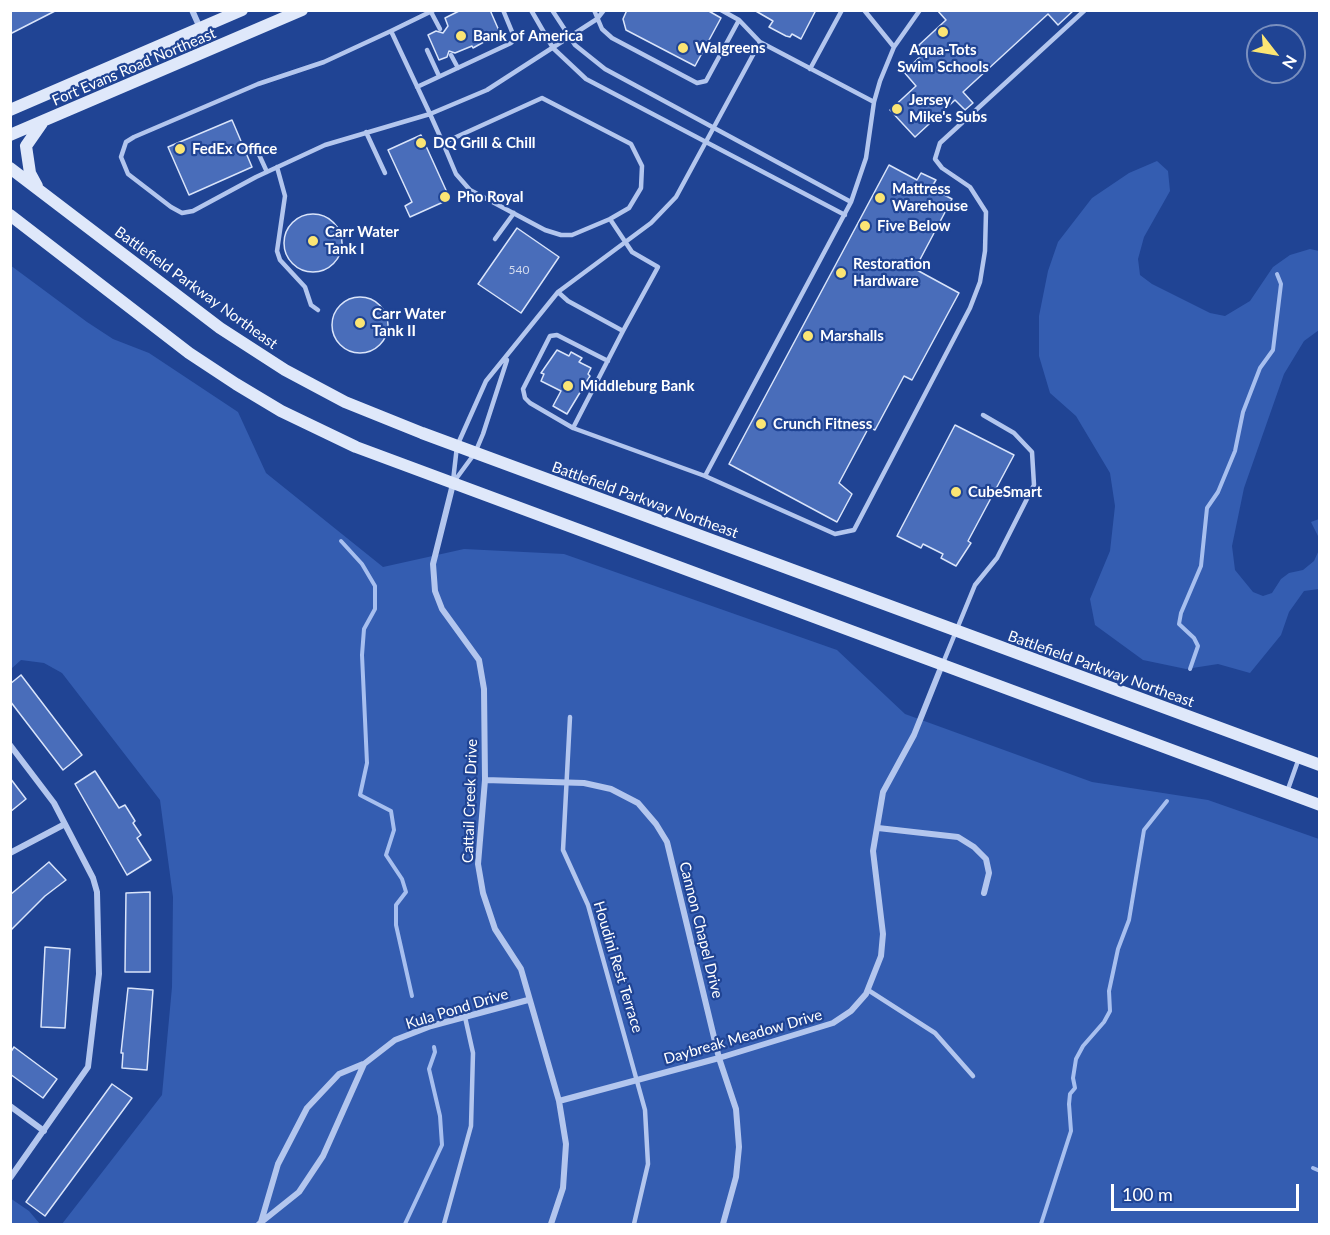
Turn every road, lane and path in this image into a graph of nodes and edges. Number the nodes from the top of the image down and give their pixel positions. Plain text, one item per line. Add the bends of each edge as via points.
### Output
1 (192, 10) edge
2 (242, 10) edge
3 (302, 10) edge
4 (503, 10) edge
5 (531, 10) edge
6 (552, 10) edge
7 (594, 10) edge
8 (604, 10) edge
9 (721, 10) edge
10 (842, 10) edge
11 (864, 10) edge
12 (920, 10) edge
13 (1085, 10) edge
14 (432, 11) edge
15 (597, 19) junction
16 (739, 20) junction
17 (201, 29) junction
18 (440, 29) dead end
19 (391, 31) junction
20 (568, 37) junction
21 (760, 42) junction
22 (894, 47) junction
23 (553, 48) junction
24 (427, 50) dead end
25 (451, 55) dead end
26 (458, 68) junction
27 (810, 69) junction
28 (439, 76) junction
29 (417, 87) junction
30 (874, 102) junction
31 (10, 110) edge
32 (430, 114) junction
33 (43, 123) junction
34 (714, 129) junction
35 (366, 132) junction
36 (10, 135) edge
37 (442, 143) junction
38 (706, 143) junction
39 (256, 148) dead end
40 (277, 167) junction
41 (10, 168) edge
42 (267, 172) junction
43 (385, 173) dead end
44 (39, 190) junction
45 (851, 202) junction
46 (514, 213) junction
47 (10, 215) edge
48 (845, 215) junction
49 (610, 219) junction
50 (495, 239) dead end
51 (626, 243) junction
52 (558, 292) junction
53 (318, 310) dead end
54 (623, 331) junction
55 (507, 357) junction
56 (608, 361) junction
57 (983, 415) dead end
58 (573, 428) junction
59 (457, 446) junction
60 (475, 453) junction
61 (705, 476) junction
62 (453, 484) junction
63 (956, 631) junction
64 (942, 665) junction
65 (570, 717) dead end
66 (10, 745) edge
67 (1299, 758) junction
68 (1320, 765) edge
69 (485, 780) junction
70 (566, 783) junction
71 (1286, 792) junction
72 (1320, 805) edge
73 (65, 824) junction
74 (878, 828) junction
75 (10, 853) edge
76 (984, 893) dead end
77 (868, 990) junction
78 (528, 1000) junction
79 (465, 1017) junction
80 (719, 1058) junction
81 (364, 1064) junction
82 (974, 1076) dead end
83 (638, 1080) junction
84 (559, 1101) junction
85 (10, 1106) edge
86 (44, 1131) junction
87 (10, 1178) edge
88 (260, 1223) edge
89 (444, 1224) edge
90 (551, 1224) edge
91 (634, 1224) edge
92 (723, 1224) edge

1 - 17 street
2 - 17 main road, Fort Evans Road Northeast
3 - 33 main road, Fort Evans Road Northeast
4 - 26 lane via 514,39 511,43
5 - 23 lane
6 - 20 lane
7 - 15 lane
8 - 15 lane
9 - 16 lane
10 - 27 lane
11 - 22 lane
12 - 22 lane
13 - 61 lane via 940,143 935,159 970,187 986,212 980,282 854,530 835,534
14 - 18 lane
14 - 19 lane
15 - 16 lane via 612,38 702,83
15 - 20 lane
16 - 21 lane
17 - 31 main road, Fort Evans Road Northeast
19 - 29 lane
19 - 42 lane via 324,62 258,84 134,137 126,142 121,157 128,174 182,213
20 - 23 lane
20 - 34 lane via 605,69
21 - 27 lane
21 - 34 lane
22 - 30 lane
23 - 32 lane via 487,90
23 - 38 lane via 586,79
24 - 28 lane
25 - 26 lane
26 - 28 lane
27 - 30 lane
28 - 29 lane
29 - 32 lane
30 - 45 lane via 866,158
32 - 35 lane
32 - 37 lane
33 - 36 main road, Fort Evans Road Northeast
33 - 44 main road via 26,146 30,172
34 - 38 lane
34 - 45 lane
35 - 40 lane
35 - 43 lane
37 - 46 lane via 463,183
37 - 49 lane via 542,98 549,100 631,144 639,156 643,178 638,197 629,208
38 - 48 lane
38 - 51 lane via 676,197
39 - 42 lane
40 - 42 lane
40 - 53 lane via 285,196 277,251
41 - 44 main road, Battlefield Parkway Northeast
44 - 59 main road, Battlefield Parkway Northeast via 212,322 275,364 345,402
45 - 48 lane
46 - 49 lane via 561,235 572,235
46 - 50 lane
47 - 62 main road via 189,353 236,384 320,431
48 - 61 lane
49 - 51 lane
51 - 52 lane
51 - 54 lane via 632,252 658,267
52 - 54 lane
52 - 55 lane
54 - 56 lane
55 - 59 lane via 486,381
55 - 60 lane via 500,388
56 - 58 lane
56 - 58 lane via 557,335 550,336 523,389 525,398
57 - 63 lane via 1014,433 1032,452 1034,485 997,558 975,585
58 - 61 lane
59 - 60 main road, Battlefield Parkway Northeast
59 - 62 lane
60 - 62 lane
60 - 63 main road, Battlefield Parkway Northeast
62 - 64 main road
62 - 69 street, Cattail Creek Drive via 433,564 434,582 442,609 479,660 484,689
63 - 64 lane
63 - 67 main road, Battlefield Parkway Northeast
64 - 71 main road
64 - 74 street, Daybreak Meadow Drive via 914,735 883,792
65 - 70 lane, Houdini Rest Terrace
66 - 73 street
67 - 68 main road, Battlefield Parkway Northeast
67 - 71 lane
69 - 70 street, Cannon Chapel Drive
69 - 78 street, Cattail Creek Drive via 478,864 483,893 495,929 521,969
70 - 80 street, Cannon Chapel Drive via 611,789 638,803 667,842
70 - 83 lane, Houdini Rest Terrace via 563,850 588,905
71 - 72 main road
73 - 75 street
73 - 86 street via 97,892 99,974 88,1067
74 - 76 street via 958,837 986,859 989,873
74 - 77 street, Daybreak Meadow Drive via 873,851 882,956
77 - 80 street, Daybreak Meadow Drive via 851,1011 833,1023
77 - 82 lane via 935,1033
78 - 79 street, Kula Pond Drive
78 - 84 street, Cattail Creek Drive
79 - 81 street, Kula Pond Drive via 395,1040
79 - 89 lane via 473,1053 471,1126
80 - 83 street, Daybreak Meadow Drive
80 - 92 street, Cannon Chapel Drive via 736,1109 739,1147 736,1177
81 - 88 street, Kula Pond Drive via 323,1155 299,1192
81 - 88 street, Kula Pond Drive via 339,1074 307,1108 278,1164
83 - 84 street, Daybreak Meadow Drive
83 - 91 lane, Houdini Rest Terrace via 646,1119 648,1164
84 - 90 street, Cattail Creek Drive via 566,1144 563,1188
85 - 86 street
86 - 87 street

